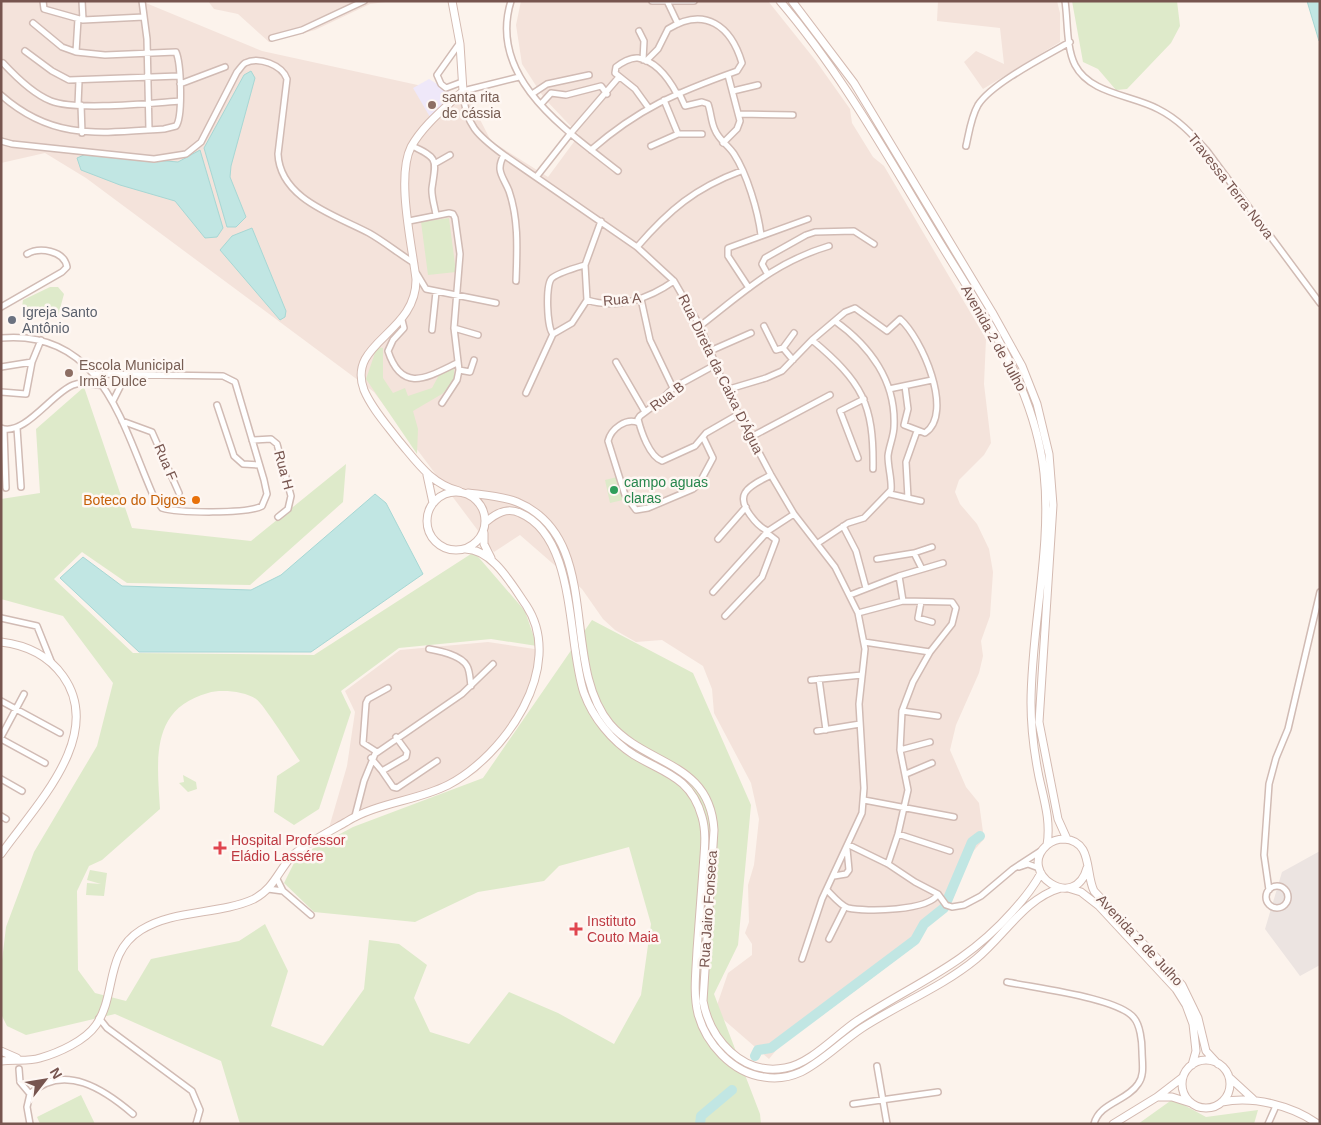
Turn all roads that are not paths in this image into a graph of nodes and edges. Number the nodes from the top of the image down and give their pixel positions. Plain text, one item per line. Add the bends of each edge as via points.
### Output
1 (43, 1) edge
2 (82, 1) edge
3 (142, 1) edge
4 (364, 1) edge
5 (452, 1) edge
6 (511, 1) edge
7 (652, 1) edge
8 (694, 1) edge
9 (780, 1) edge
10 (792, 1) edge
11 (1065, 1) edge
12 (668, 3) junction
13 (144, 17) junction
14 (80, 20) junction
15 (33, 23) dead end
16 (678, 24) junction
17 (639, 30) dead end
18 (272, 38) dead end
19 (1070, 42) junction
20 (460, 44) junction
21 (25, 51) dead end
22 (76, 52) junction
23 (147, 52) junction
24 (644, 61) junction
25 (3, 63) dead end
26 (225, 67) dead end
27 (589, 75) dead end
28 (728, 75) junction
29 (178, 76) junction
30 (148, 77) junction
31 (519, 77) junction
32 (620, 77) junction
33 (79, 81) junction
34 (462, 82) junction
35 (180, 84) junction
36 (758, 85) dead end
37 (463, 90) junction
38 (733, 91) junction
39 (532, 94) junction
40 (607, 94) junction
41 (678, 94) junction
42 (1, 95) edge
43 (664, 100) junction
44 (180, 101) junction
45 (149, 104) junction
46 (541, 104) junction
47 (80, 105) junction
48 (648, 108) junction
49 (740, 114) junction
50 (793, 115) dead end
51 (149, 130) junction
52 (82, 133) junction
53 (570, 134) junction
54 (678, 134) junction
55 (702, 134) dead end
56 (1, 141) edge
57 (723, 143) junction
58 (412, 146) junction
59 (651, 146) dead end
60 (966, 146) dead end
61 (591, 150) junction
62 (504, 155) junction
63 (450, 156) dead end
64 (436, 163) junction
65 (618, 171) dead end
66 (741, 171) junction
67 (537, 176) junction
68 (436, 215) junction
69 (808, 219) dead end
70 (409, 221) junction
71 (601, 221) junction
72 (761, 234) junction
73 (874, 244) dead end
74 (829, 246) dead end
75 (637, 248) junction
76 (27, 254) dead end
77 (585, 264) junction
78 (415, 267) junction
79 (767, 273) junction
80 (516, 281) dead end
81 (674, 281) junction
82 (749, 288) junction
83 (436, 292) junction
84 (455, 295) junction
85 (642, 299) junction
86 (587, 300) junction
87 (496, 303) dead end
88 (1320, 303) edge
89 (1, 307) edge
90 (402, 320) junction
91 (835, 321) junction
92 (700, 326) junction
93 (764, 326) dead end
94 (454, 328) junction
95 (432, 330) dead end
96 (751, 333) dead end
97 (794, 333) dead end
98 (553, 334) junction
99 (478, 335) dead end
100 (1, 338) edge
101 (41, 340) junction
102 (812, 340) junction
103 (783, 348) junction
104 (710, 351) junction
105 (474, 360) dead end
106 (793, 360) junction
107 (32, 362) junction
108 (616, 362) dead end
109 (457, 363) junction
110 (715, 364) junction
111 (1, 367) edge
112 (459, 370) junction
113 (96, 374) junction
114 (126, 375) junction
115 (932, 380) junction
116 (104, 386) junction
117 (905, 386) junction
118 (673, 388) junction
119 (889, 389) junction
120 (726, 390) junction
121 (1, 392) edge
122 (526, 393) dead end
123 (830, 396) dead end
124 (864, 399) junction
125 (113, 401) junction
126 (442, 403) dead end
127 (217, 405) dead end
128 (645, 412) junction
129 (739, 414) junction
130 (122, 421) junction
131 (639, 423) junction
132 (17, 428) junction
133 (3, 429) edge
134 (916, 431) junction
135 (703, 437) junction
136 (751, 437) junction
137 (252, 440) junction
138 (858, 458) dead end
139 (259, 465) junction
140 (873, 469) dead end
141 (428, 475) junction
142 (772, 475) junction
143 (22, 487) dead end
144 (6, 488) dead end
145 (459, 491) junction
146 (179, 494) dead end
147 (468, 494) junction
148 (890, 494) junction
149 (908, 498) junction
150 (921, 501) dead end
151 (432, 503) junction
152 (746, 507) junction
153 (794, 514) junction
154 (278, 517) dead end
155 (486, 522) junction
156 (843, 526) junction
157 (484, 532) junction
158 (767, 532) junction
159 (718, 539) dead end
160 (818, 543) junction
161 (932, 547) dead end
162 (464, 549) junction
163 (914, 553) junction
164 (877, 560) dead end
165 (492, 561) junction
166 (943, 563) dead end
167 (922, 569) junction
168 (899, 576) junction
169 (866, 588) junction
170 (713, 592) dead end
171 (1320, 592) edge
172 (850, 595) junction
173 (903, 602) junction
174 (921, 602) junction
175 (858, 612) junction
176 (725, 616) dead end
177 (1, 618) edge
178 (932, 622) dead end
179 (1, 642) edge
180 (864, 642) junction
181 (429, 649) dead end
182 (930, 652) junction
183 (51, 662) junction
184 (493, 664) dead end
185 (862, 675) junction
186 (820, 679) junction
187 (811, 680) dead end
188 (471, 686) junction
189 (388, 688) dead end
190 (24, 694) dead end
191 (1, 702) edge
192 (16, 710) junction
193 (902, 711) junction
194 (938, 716) dead end
195 (860, 724) junction
196 (826, 730) junction
197 (817, 731) dead end
198 (60, 733) dead end
199 (396, 737) junction
200 (1, 738) edge
201 (930, 742) dead end
202 (900, 750) junction
203 (377, 752) junction
204 (372, 758) junction
205 (437, 761) dead end
206 (45, 763) dead end
207 (932, 763) dead end
208 (382, 771) junction
209 (906, 774) junction
210 (1, 779) edge
211 (22, 791) dead end
212 (864, 800) junction
213 (904, 808) junction
214 (355, 816) junction
215 (954, 817) dead end
216 (898, 834) junction
217 (1067, 839) junction
218 (1046, 846) junction
219 (848, 847) junction
220 (950, 851) dead end
221 (1, 854) edge
222 (888, 864) junction
223 (1013, 868) junction
224 (1088, 868) junction
225 (1040, 870) junction
226 (834, 876) junction
227 (277, 879) junction
228 (1065, 888) junction
229 (268, 889) junction
230 (827, 890) junction
231 (1269, 890) junction
232 (283, 891) junction
233 (938, 894) junction
234 (845, 907) junction
235 (311, 915) dead end
236 (829, 939) dead end
237 (802, 959) dead end
238 (1007, 982) dead end
239 (98, 1022) junction
240 (1, 1051) edge
241 (19, 1059) junction
242 (1, 1061) edge
243 (1218, 1064) junction
244 (1192, 1065) junction
245 (877, 1066) dead end
246 (18, 1069) dead end
247 (1184, 1075) junction
248 (1228, 1076) junction
249 (938, 1092) dead end
250 (30, 1094) junction
251 (1157, 1097) junction
252 (883, 1098) junction
253 (1253, 1099) junction
254 (1222, 1102) junction
255 (1191, 1103) junction
256 (853, 1104) dead end
257 (1276, 1106) junction
258 (133, 1114) dead end
259 (30, 1124) edge
260 (196, 1124) edge
261 (887, 1124) edge
262 (1094, 1124) edge
263 (1113, 1124) edge
264 (1268, 1124) edge
265 (1318, 1124) edge

1 - 14 street via 42,7 48,11
2 - 14 street
3 - 13 street
4 - 18 street via 302,30
5 - 20 main road
6 - 31 street via 507,18 508,46
7 - 12 street
8 - 12 street
9 - 218 main road, Avenida 2 de Julho via 829,62 894,167 1008,359 1029,406 1044,475 1044,536 1031,713 1034,749 1050,827
10 - 217 main road, Avenida 2 de Julho via 854,83 1022,366 1037,404 1049,454 1054,505 1039,722 1058,819
11 - 19 street, Travessa Terra Nova
12 - 16 street
13 - 14 street
13 - 23 street
14 - 22 street
15 - 22 street via 62,46
16 - 24 street via 668,29 658,49
16 - 28 street via 701,20 719,24 734,41 742,63 739,70
17 - 24 street via 644,41
19 - 60 street via 1019,72 981,101
19 - 88 street, Travessa Terra Nova via 1074,62 1086,79 1101,88 1156,108 1192,134
20 - 34 main road
20 - 34 street via 437,75 446,88
21 - 33 street via 60,77
22 - 23 street
23 - 29 street via 176,52
23 - 30 street
24 - 32 street via 633,58 616,67 613,71
24 - 41 street via 669,79
25 - 47 street via 46,99
26 - 35 street
27 - 39 street via 547,84
28 - 38 street
28 - 41 street
29 - 30 street
29 - 35 street
30 - 33 street
30 - 45 street
31 - 37 street
31 - 39 street
32 - 40 street
32 - 48 street via 635,89
33 - 47 street
34 - 37 main road
35 - 44 street
36 - 38 street
37 - 58 main road
37 - 62 street, Rua Direta da Caixa D'Água via 465,108 474,130
38 - 49 street
39 - 46 street
40 - 46 street via 601,86 566,95 551,93
40 - 53 street
41 - 43 street
41 - 57 street via 685,106 702,102 708,104 715,130
42 - 52 street via 34,119
43 - 48 street
43 - 54 street
44 - 45 street
44 - 51 street via 180,117 176,126
45 - 47 street
45 - 51 street
46 - 53 street
47 - 52 street
48 - 61 street via 626,121
49 - 50 street
49 - 57 street via 740,124
51 - 52 street
53 - 61 street
53 - 67 street
54 - 55 street
54 - 59 street
56 - 78 street via 154,159 186,154 200,142 237,72 245,64 262,61 282,70 287,79 278,154 278,166 286,181 302,197 378,238
57 - 66 street via 733,152
58 - 64 street via 430,154
58 - 70 main road via 404,170
61 - 65 street
62 - 67 street, Rua Direta da Caixa D'Água
62 - 80 street via 500,173 509,191 516,224
63 - 64 street
64 - 68 street via 432,191
66 - 72 street
66 - 75 street via 711,184 678,205 664,216
67 - 71 street, Rua Direta da Caixa D'Água
68 - 70 street
68 - 84 street via 454,215 460,254
69 - 72 street
70 - 78 main road
71 - 75 street, Rua Direta da Caixa D'Água
71 - 77 street, Rua A
72 - 82 street via 727,250
73 - 79 street via 858,232 849,230 810,234 765,258 762,264
74 - 79 street via 795,258
75 - 81 street, Rua Direta da Caixa D'Água
76 - 89 street via 44,250 63,258 67,267
77 - 86 street, Rua A
77 - 98 street via 550,281 549,324
78 - 83 street via 424,288
78 - 90 main road via 415,295
79 - 82 street
81 - 85 street, Rua A
81 - 92 street, Rua Direta da Caixa D'Água
82 - 92 street
83 - 84 street
83 - 95 street
84 - 87 street
84 - 94 street
85 - 86 street, Rua A via 622,302
85 - 118 street via 650,340
86 - 98 street via 572,323
90 - 109 street via 404,328 388,351 404,376 421,378
90 - 141 main road via 370,350 363,365 362,380 379,414
91 - 102 street
91 - 115 street via 851,308 887,331 900,319 922,351
91 - 119 street via 867,348
92 - 104 street, Rua Direta da Caixa D'Água
93 - 103 street via 776,350
94 - 99 street
94 - 109 street
96 - 104 street
97 - 103 street
98 - 122 street
100 - 101 street
101 - 107 street
101 - 113 street via 61,349
102 - 106 street
102 - 124 street via 843,367
103 - 106 street
104 - 110 street, Rua Direta da Caixa D'Água
105 - 112 street via 470,372
106 - 120 street via 774,375
107 - 111 street
107 - 121 street via 26,394
108 - 128 street
109 - 112 street
110 - 118 street, Rua B
110 - 120 street, Rua Direta da Caixa D'Água
112 - 126 street via 457,380
113 - 114 street
113 - 116 street
114 - 125 street
114 - 137 street via 229,378 238,387
115 - 117 street
115 - 134 street via 938,411 928,431
116 - 125 street
116 - 132 street via 73,385
117 - 119 street
117 - 134 street via 908,409 904,424
118 - 128 street, Rua B
119 - 148 street via 894,425 888,457
120 - 129 street, Rua Direta da Caixa D'Água
123 - 136 street
124 - 138 street via 840,411
124 - 140 street via 872,430
125 - 130 street
127 - 139 street via 234,456 244,464
128 - 131 street, Rua B
129 - 135 street, Rua B
129 - 136 street, Rua Direta da Caixa D'Água
130 - 139 street via 153,495 162,508 257,509 265,502 266,494
130 - 146 street, Rua F via 152,432
131 - 135 street, Rua B via 652,452 660,460 695,446
131 - 135 street via 632,421 618,426 608,442 625,495 636,510 676,497 699,484 713,458
132 - 133 street
132 - 143 street
133 - 144 street
134 - 149 street via 907,457
136 - 142 street, Rua Direta da Caixa D'Água
137 - 139 street
137 - 154 street, Rua H via 271,439 277,444 291,496 288,509
141 - 145 main road via 442,486
141 - 151 main road
142 - 152 street via 747,490
142 - 153 street, Rua Direta da Caixa D'Água
145 - 147 main road
145 - 151 main road via 444,493
147 - 155 main road via 481,505
147 - 225 main road, Rua Jairo Fonseca via 516,501 546,522 569,566 590,685 603,713 623,737 687,774 703,793 714,830 703,1001 714,1032 736,1057 764,1069 785,1068 802,1062 856,1022 966,956 1026,896
148 - 149 street
148 - 156 street via 864,518
149 - 150 street
151 - 162 main road via 427,518 434,541 448,549
152 - 158 street
152 - 159 street
153 - 158 street
153 - 160 street, Rua Direta da Caixa D'Água
155 - 157 main road
155 - 228 main road, Rua Jairo Fonseca via 498,513 514,511 528,517 540,529 562,569 580,678 593,711 618,743 678,778 698,805 705,832 696,1005 700,1021 712,1043 738,1068 768,1078 803,1070 861,1029 972,962 1032,902 1046,893
156 - 160 street
156 - 169 street via 856,551
157 - 162 main road via 473,546
157 - 165 main road via 484,544
158 - 170 street
158 - 176 street via 776,540 762,577
160 - 172 street, Rua Direta da Caixa D'Água
161 - 163 street
162 - 165 main road via 478,550
163 - 164 street
163 - 167 street
165 - 214 main road via 525,604 536,625 539,659 535,679 525,701 499,744 469,772 436,790
166 - 167 street
167 - 168 street
168 - 169 street
168 - 173 street
169 - 172 street
171 - 231 street via 1288,729 1269,784 1264,855
172 - 175 street, Rua Direta da Caixa D'Água
173 - 174 street
173 - 175 street
174 - 178 street via 918,618
174 - 182 street via 952,602 956,608 952,624
175 - 180 street, Rua Direta da Caixa D'Água
177 - 183 street via 37,626
179 - 183 main road via 23,646
180 - 182 street
180 - 185 street, Rua Direta da Caixa D'Água
181 - 188 street via 462,660 468,667
182 - 193 street
183 - 221 main road via 67,681 74,698 71,749 49,789
184 - 188 street
185 - 186 street
185 - 195 street, Rua Direta da Caixa D'Água
186 - 187 street
186 - 196 street
188 - 199 street
189 - 203 street via 366,703 363,742
190 - 192 street
191 - 192 street
192 - 198 street
192 - 200 street
193 - 194 street
193 - 202 street
195 - 196 street
195 - 212 street, Rua Direta da Caixa D'Água
196 - 197 street
199 - 203 street
199 - 208 street via 407,755
200 - 206 street
201 - 202 street
202 - 209 street
203 - 204 street
204 - 208 street
204 - 214 street
205 - 208 street via 397,788
207 - 209 street
209 - 213 street via 908,785
210 - 211 street
212 - 213 street
212 - 219 street, Rua Direta da Caixa D'Água via 860,820
213 - 215 street
213 - 216 street
214 - 227 main road via 295,854
216 - 220 street
216 - 222 street
217 - 218 main road
217 - 224 main road via 1081,846
218 - 223 street
218 - 225 main road via 1040,857
219 - 222 street
219 - 226 street, Rua Direta da Caixa D'Água
219 - 226 street via 849,870 846,874
222 - 233 street
223 - 225 street via 1028,864
223 - 233 street via 981,896 964,905 946,905
224 - 228 main road via 1081,881
224 - 243 main road, Avenida 2 de Julho via 1094,890 1186,991 1198,1018 1206,1051
225 - 228 main road via 1049,883
226 - 230 street, Rua Direta da Caixa D'Água
227 - 229 main road
227 - 232 street
228 - 244 main road, Avenida 2 de Julho via 1081,892 1099,906 1176,989 1193,1024 1196,1051
229 - 232 street
229 - 239 main road via 248,901 154,923 137,932 116,959
230 - 234 street
230 - 237 street, Rua Direta da Caixa D'Água
231 - 231 street via 1267,898 1271,906 1277,908 1285,904 1288,896 1283,888 1277,886
232 - 235 street
233 - 234 street via 932,901 918,906 864,910
234 - 236 street
238 - 262 street via 1106,1001 1136,1019 1142,1047 1140,1080 1127,1096 1102,1111
239 - 241 main road via 75,1042 51,1054 34,1060
239 - 260 street via 192,1091 200,1110
240 - 241 main road
241 - 242 main road
243 - 244 main road via 1205,1060
243 - 248 main road
244 - 247 main road
245 - 252 street
246 - 250 street via 20,1082
247 - 251 main road
247 - 255 main road via 1183,1090
248 - 253 main road
248 - 254 main road via 1229,1090
249 - 252 street
250 - 258 street via 39,1086 50,1083 84,1082 113,1097
250 - 259 street via 27,1107
251 - 255 main road via 1172,1097
251 - 263 main road
252 - 256 street
252 - 261 street
253 - 254 main road
253 - 257 main road
254 - 255 main road via 1203,1108
257 - 264 street
257 - 265 main road

